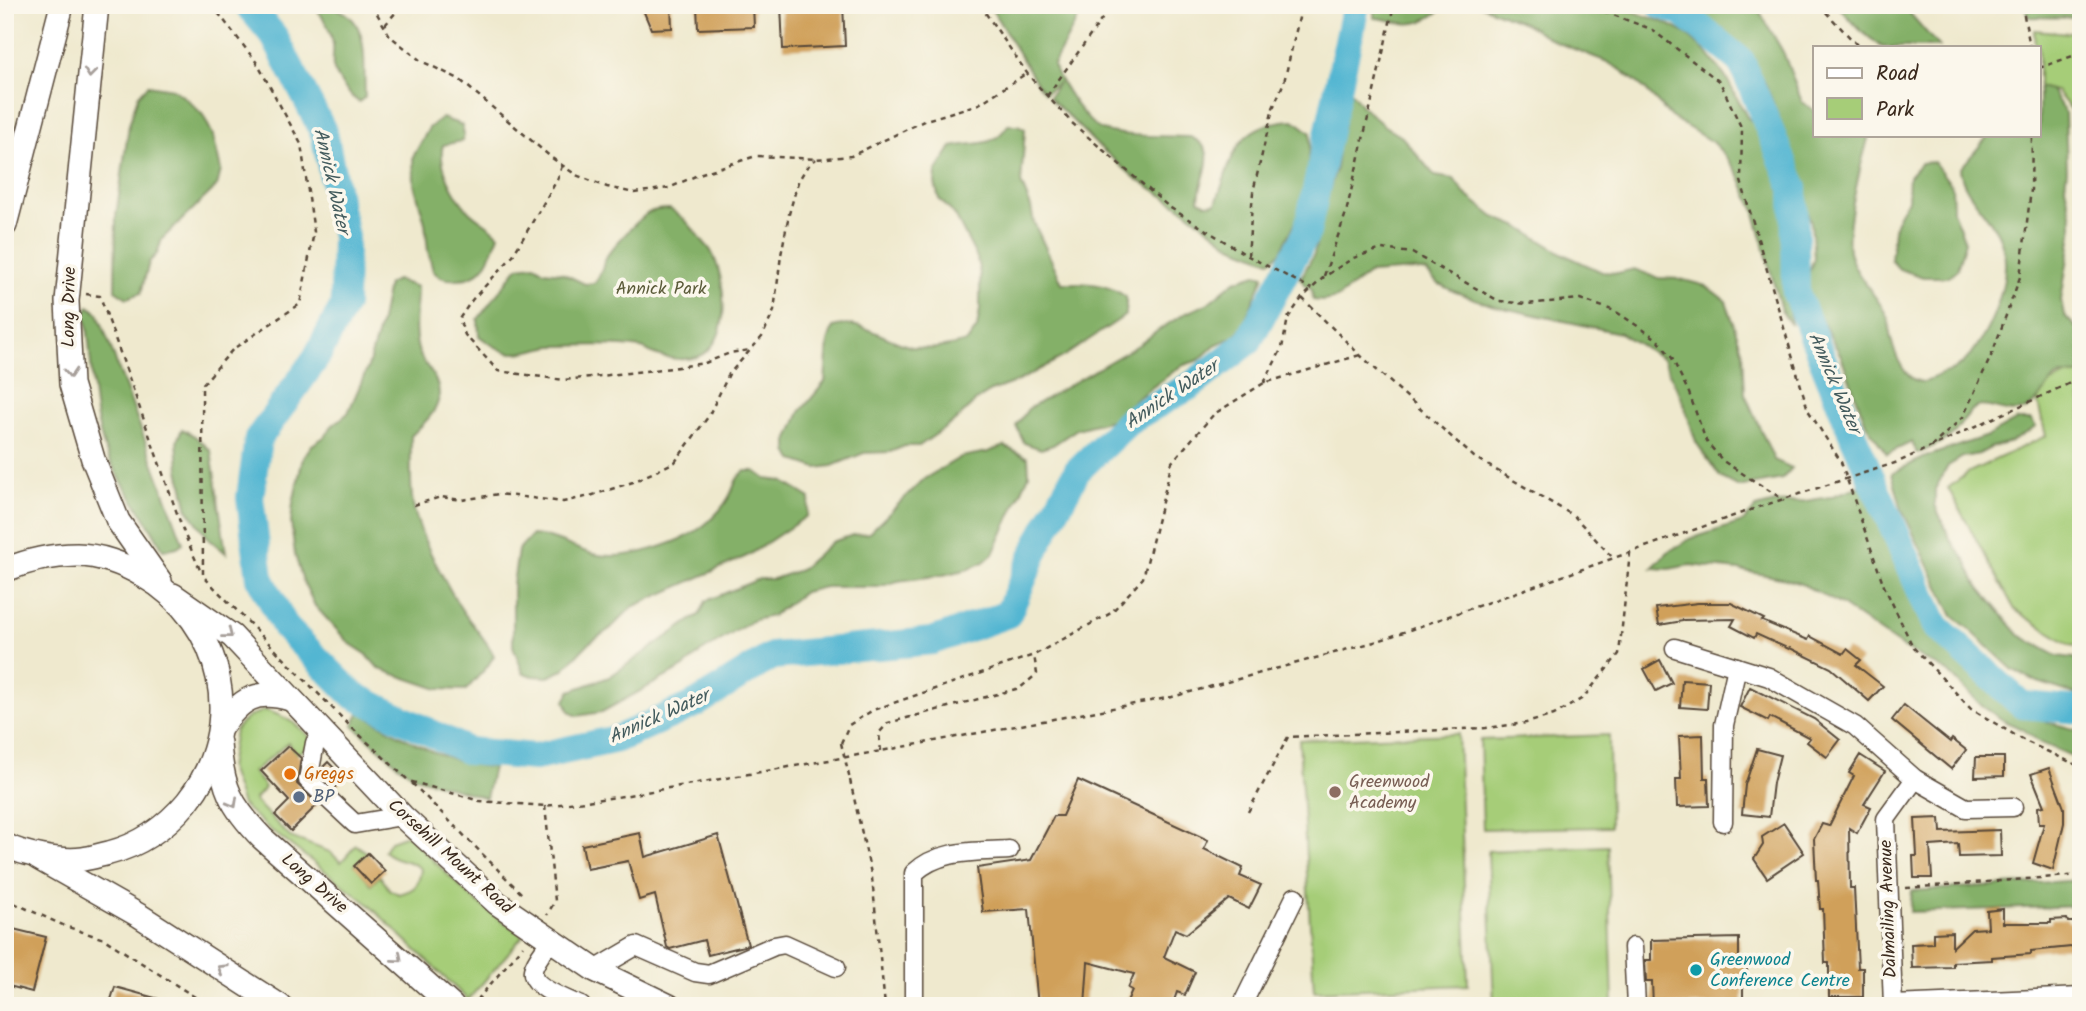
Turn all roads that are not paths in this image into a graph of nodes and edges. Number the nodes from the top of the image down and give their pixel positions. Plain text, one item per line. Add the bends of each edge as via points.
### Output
1 (62, 5) edge
2 (97, 5) edge
3 (5, 225) edge
4 (5, 570) edge
5 (168, 591) junction
6 (1675, 648) dead end
7 (1737, 667) junction
8 (290, 699) junction
9 (220, 732) junction
10 (321, 732) junction
11 (1914, 779) junction
12 (2013, 807) dead end
13 (402, 816) junction
14 (1723, 822) dead end
15 (6, 846) edge
16 (1009, 850) dead end
17 (32, 855) junction
18 (1295, 897) dead end
19 (551, 940) junction
20 (1633, 947) dead end
21 (836, 967) dead end
22 (595, 970) junction
23 (2081, 997) edge
24 (444, 999) edge
25 (644, 1000) edge
26 (280, 1006) edge
27 (581, 1006) edge
28 (669, 1006) edge
29 (914, 1006) edge
30 (1245, 1006) edge
31 (1636, 1006) edge
32 (1893, 1006) edge

1 - 3 main road
2 -> 5 main road, Long Drive via 66,302 71,384 93,459 118,521
4 - 5 main road via 34,558 79,555 124,565
5 -> 8 main road, Corsehill Mount Road via 232,636
5 - 9 main road via 196,622 213,655 221,690
6 - 7 street
7 - 11 street via 1769,677 1855,726
7 - 14 street via 1724,725
8 - 9 main road via 277,695 247,699 235,708
8 - 10 main road, Corsehill Mount Road
9 - 17 main road via 202,783 171,821 129,847 82,859
9 -> 24 main road, Long Drive via 224,782 241,817
10 - 13 main road, Corsehill Mount Road
10 - 13 street via 308,780 355,824
11 - 12 street via 1966,808
11 - 32 street, Dalmailing Avenue via 1886,819
13 - 19 main road, Corsehill Mount Road via 497,903
15 - 17 main road
16 - 29 street via 955,853 925,862 914,873
26 -> 17 main road via 140,916
18 - 30 street
19 - 22 main road, Corsehill Mount Road
19 - 27 street via 535,965 535,980
20 - 31 street
21 - 22 street via 785,944 709,974 636,946
22 - 25 main road, Corsehill Mount Road
23 - 32 street
25 - 28 main road, Corsehill Mount Road

